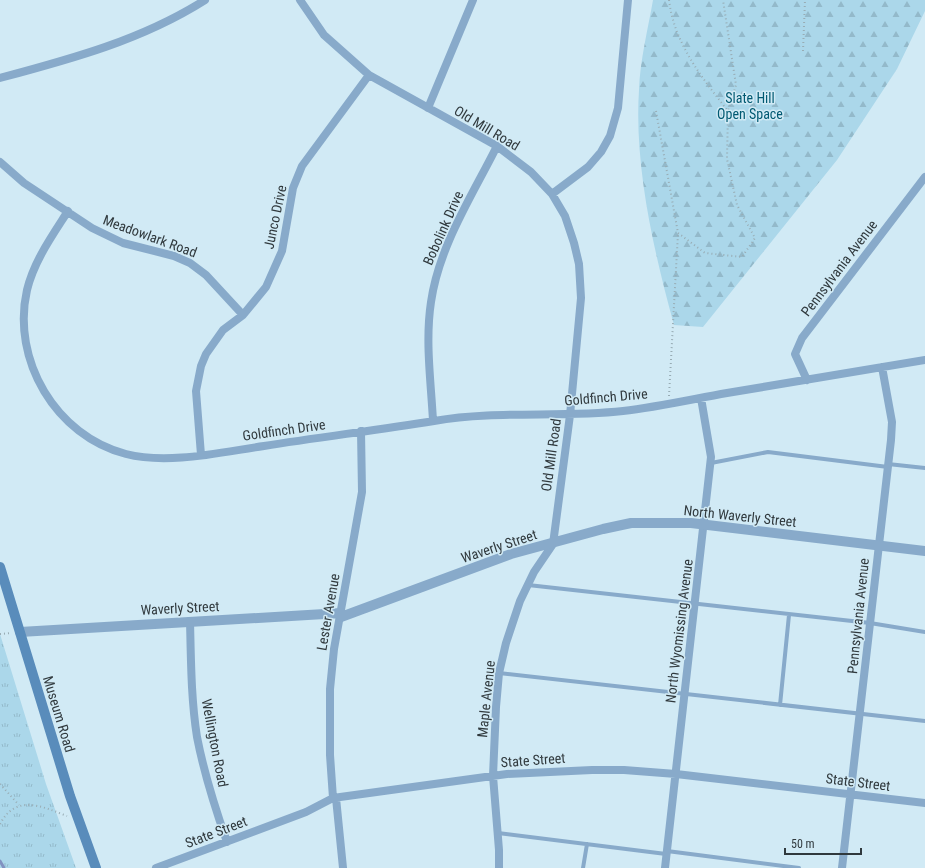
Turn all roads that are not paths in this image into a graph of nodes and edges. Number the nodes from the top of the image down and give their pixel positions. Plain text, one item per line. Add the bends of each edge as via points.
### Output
1 (205, 0) edge
2 (300, 0) edge
3 (474, 0) edge
4 (628, 0) edge
5 (369, 75) junction
6 (0, 78) edge
7 (428, 108) junction
8 (497, 146) junction
9 (0, 162) edge
10 (924, 180) edge
11 (552, 194) junction
12 (68, 211) junction
13 (244, 315) junction
14 (925, 360) edge
15 (882, 367) junction
16 (807, 380) junction
17 (701, 398) junction
18 (570, 415) junction
19 (433, 421) junction
20 (362, 432) junction
21 (201, 455) junction
22 (710, 463) junction
23 (888, 466) junction
24 (925, 468) edge
25 (704, 525) junction
26 (553, 544) junction
27 (879, 546) junction
28 (925, 551) edge
29 (0, 567) edge
30 (527, 585) junction
31 (695, 604) junction
32 (341, 615) junction
33 (789, 615) junction
34 (190, 621) junction
35 (870, 624) junction
36 (20, 632) junction
37 (925, 632) edge
38 (499, 673) junction
39 (684, 694) junction
40 (780, 705) junction
41 (860, 713) junction
42 (925, 721) edge
43 (676, 774) junction
44 (493, 776) junction
45 (851, 794) junction
46 (335, 798) junction
47 (925, 803) edge
48 (498, 833) junction
49 (227, 842) junction
50 (587, 844) junction
51 (666, 853) junction
52 (763, 866) edge
53 (96, 868) edge
54 (156, 868) edge
55 (343, 868) edge
56 (499, 868) edge
57 (583, 868) edge
58 (665, 868) edge
59 (799, 868) edge
60 (842, 868) edge

1 - 6 street via 122,41 82,56
2 - 5 street, Old Mill Road via 324,35
3 - 7 street
4 - 11 street via 618,108 610,136 588,167
5 - 7 street, Old Mill Road
5 - 13 street, Junco Drive via 302,166 293,188 285,239 278,263 266,287
7 - 8 street, Old Mill Road
8 - 11 street, Old Mill Road via 531,172
8 - 19 street, Bobolink Drive via 451,237 433,288 429,329
9 - 12 street, Meadowlark Road via 24,183
10 - 16 street, Pennsylvania Avenue via 802,338 795,354
11 - 18 street, Old Mill Road via 565,216 579,264 581,298
12 - 13 street, Meadowlark Road via 113,239 190,263 206,275
12 - 21 street, Goldfinch Drive via 35,267 25,300 24,335 32,366 42,388 66,420 84,435 105,447 130,456 154,459
13 - 21 street, Junco Drive via 223,330 201,366 196,391
14 - 15 street, Goldfinch Drive
15 - 16 street, Goldfinch Drive
15 - 23 street, Pennsylvania Avenue via 892,422
16 - 17 street, Goldfinch Drive
17 - 18 street, Goldfinch Drive via 625,411
17 - 22 street, North Wyomissing Avenue via 710,446
18 - 19 street, Goldfinch Drive via 499,414
18 - 26 street, Old Mill Road
19 - 20 street, Goldfinch Drive
20 - 21 street, Goldfinch Drive
20 - 32 street, Lester Avenue via 362,492
22 - 23 lane via 768,452
22 - 25 street, North Wyomissing Avenue
23 - 24 lane
23 - 27 street, Pennsylvania Avenue
25 - 26 street, North Waverly Street via 631,523 603,528
25 - 27 street, North Waverly Street
25 - 31 street, North Wyomissing Avenue
26 - 30 street, Maple Avenue
26 - 32 street, Waverly Street via 511,554
27 - 28 street, North Waverly Street
27 - 35 street, Pennsylvania Avenue
29 - 36 main road, Museum Road
30 - 31 lane
30 - 38 street, Maple Avenue via 512,621
31 - 33 lane
31 - 39 street, North Wyomissing Avenue
32 - 34 street, Waverly Street
32 - 46 street, Lester Avenue via 334,649 328,721
33 - 35 lane
33 - 40 lane
34 - 36 street, Waverly Street
34 - 49 street, Wellington Road via 192,690 197,736 210,790
35 - 37 lane
35 - 41 street, Pennsylvania Avenue
36 - 53 main road, Museum Road
38 - 39 lane
38 - 44 street, Maple Avenue
39 - 40 lane
39 - 43 street, North Wyomissing Avenue
40 - 41 lane
41 - 42 lane
41 - 45 street, Pennsylvania Avenue
43 - 44 street, State Street via 592,770
43 - 45 street, State Street
43 - 51 street, North Wyomissing Avenue
44 - 46 street, State Street
44 - 48 street, Maple Avenue
45 - 47 street, State Street
45 - 60 street, Pennsylvania Avenue
46 - 49 street, State Street via 306,812
46 - 55 street, Lester Avenue
48 - 50 lane
48 - 56 street, Maple Avenue
49 - 54 street, State Street
50 - 51 lane
50 - 57 lane
51 - 52 lane
51 - 58 street, North Wyomissing Avenue
52 - 59 lane

